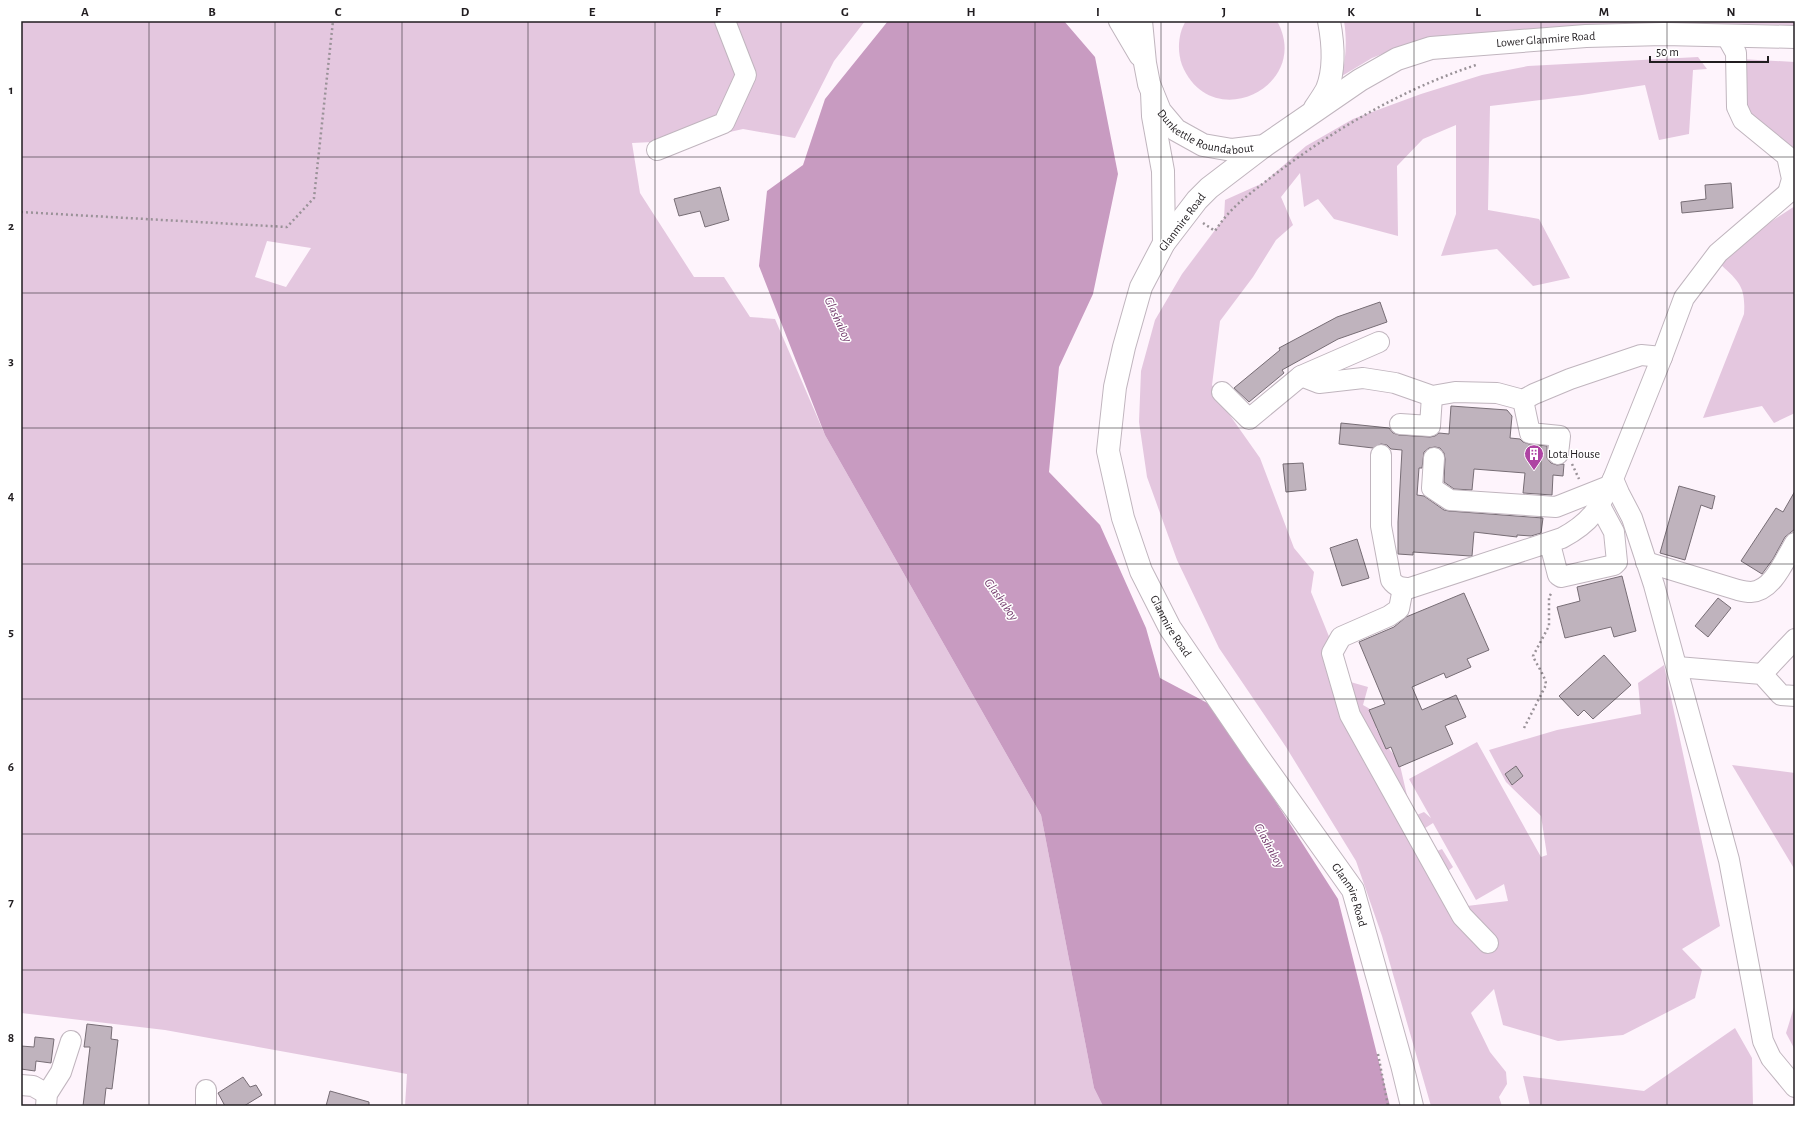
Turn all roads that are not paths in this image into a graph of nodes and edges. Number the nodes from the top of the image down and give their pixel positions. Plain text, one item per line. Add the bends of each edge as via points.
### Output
1 (725, 21) edge
2 (1120, 21) edge
3 (1141, 21) edge
4 (1329, 21) edge
5 (1727, 37) junction
6 (1795, 37) edge
7 (1144, 63) junction
8 (1152, 92) junction
9 (1314, 110) junction
10 (1264, 146) junction
11 (657, 150) dead end
12 (1791, 158) edge
13 (1792, 190) edge
14 (1164, 243) junction
15 (1379, 342) dead end
16 (1662, 357) junction
17 (1301, 376) junction
18 (1222, 392) dead end
19 (1432, 396) junction
20 (1523, 400) junction
21 (1400, 424) dead end
22 (1558, 454) road end
23 (1381, 455) dead end
24 (1434, 458) dead end
25 (1611, 482) junction
26 (1593, 500) junction
27 (1795, 543) edge
28 (1550, 544) junction
29 (1646, 562) junction
30 (1403, 588) junction
31 (1795, 639) edge
32 (1677, 667) junction
33 (1762, 674) junction
34 (1795, 696) edge
35 (1488, 943) dead end
36 (71, 1041) dead end
37 (21, 1085) edge
38 (1795, 1087) edge
39 (46, 1100) edge
40 (1412, 1106) edge

1 - 11 street via 746,75 724,123
2 - 7 main road
3 - 7 main road, Dunkettle Roundabout
4 - 9 main road, Dunkettle Roundabout via 1332,35 1332,64 1327,89
5 - 6 main road, Lower Glanmire Road
5 - 9 main road, Lower Glanmire Road via 1664,34 1586,36 1431,48 1397,58
5 - 12 street via 1736,53 1737,107 1743,120
7 - 8 main road, Dunkettle Roundabout
8 - 10 main road, Dunkettle Roundabout via 1160,111 1176,130 1203,145 1232,150
8 - 14 main road via 1153,116 1163,171
9 - 10 main road, Dunkettle Roundabout
10 - 14 main road, Glanmire Road via 1209,188
12 - 13 street
13 - 16 street via 1718,253 1684,298
14 - 40 main road, Glanmire Road via 1141,287 1115,387 1108,451 1123,518 1142,571 1170,628 1353,890
15 - 17 street
16 - 20 street via 1641,355 1570,379
16 - 25 street
17 - 18 street via 1249,419
17 - 19 street via 1319,383 1363,378 1395,383
19 - 20 street via 1455,392 1497,393
19 - 21 street via 1430,426
20 - 22 street via 1530,433 1560,436
23 - 30 street via 1381,526 1391,580 1396,586
24 - 26 street via 1432,488 1450,500 1556,508
25 - 26 street
25 - 29 street via 1632,518
26 - 28 street via 1592,517 1585,525
26 - 28 street via 1614,532 1617,562 1614,565 1561,577 1558,575
27 - 29 street via 1769,584 1752,592
28 - 30 street via 1410,588
29 - 32 street
30 - 35 street via 1399,609 1341,637 1332,653 1350,715 1462,916
31 - 33 street
32 - 33 street
32 - 38 street via 1729,860 1763,1042 1771,1058
33 - 34 street via 1781,696
36 - 39 street via 61,1072
37 - 39 street via 33,1086

